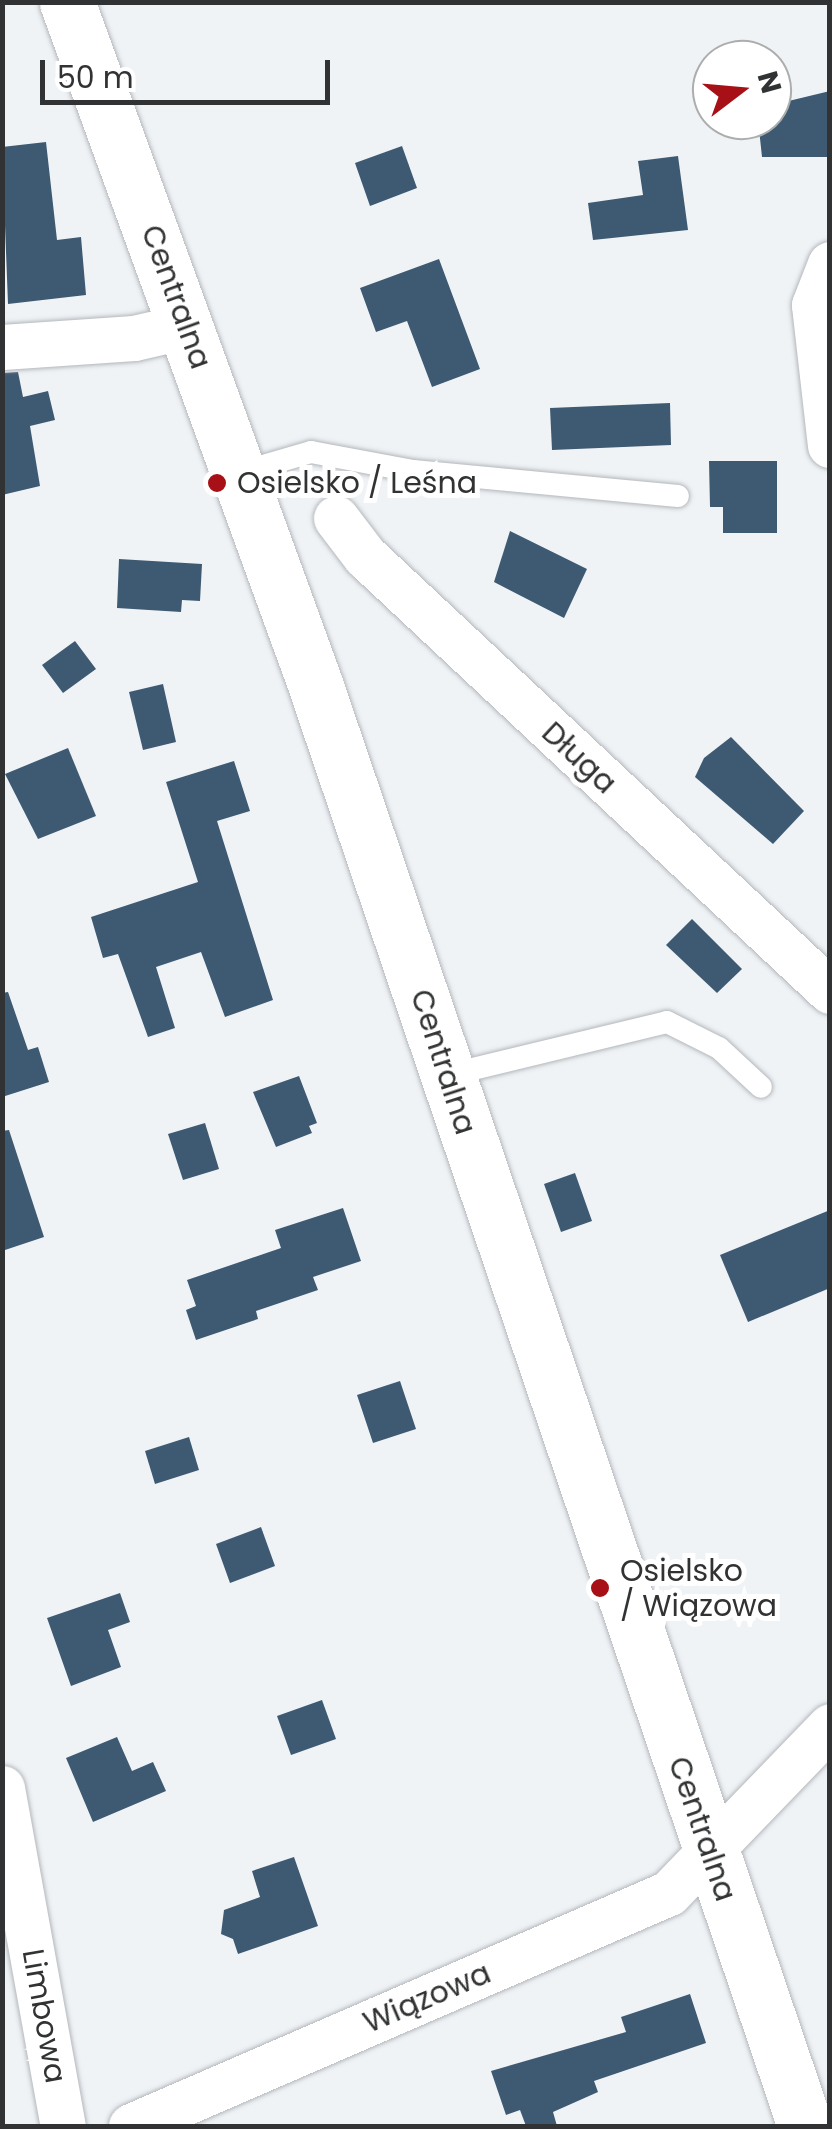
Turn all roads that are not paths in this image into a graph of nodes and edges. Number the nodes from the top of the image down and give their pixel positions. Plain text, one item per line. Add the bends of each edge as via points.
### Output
1 (67, 2) edge
2 (830, 264) edge
3 (186, 326) junction
4 (2, 348) edge
5 (830, 445) edge
6 (239, 473) junction
7 (678, 496) dead end
8 (336, 518) dead end
9 (830, 991) edge
10 (448, 1075) junction
11 (761, 1086) dead end
12 (830, 1726) edge
13 (2, 1788) edge
14 (710, 1852) junction
15 (63, 2126) edge
16 (131, 2126) edge
17 (805, 2126) edge

1 - 3 street, Centralna
2 - 5 street via 814,305
3 - 4 street via 134,338
3 - 6 street, Centralna
6 - 7 lane via 312,452 412,471
6 - 10 street, Centralna
8 - 9 street, Długa via 365,556
10 - 11 lane via 668,1022 719,1048
10 - 14 street, Centralna
12 - 14 street, Wiązowa
13 - 15 street, Limbowa
14 - 16 street, Wiązowa via 670,1893
14 - 17 street, Centralna

